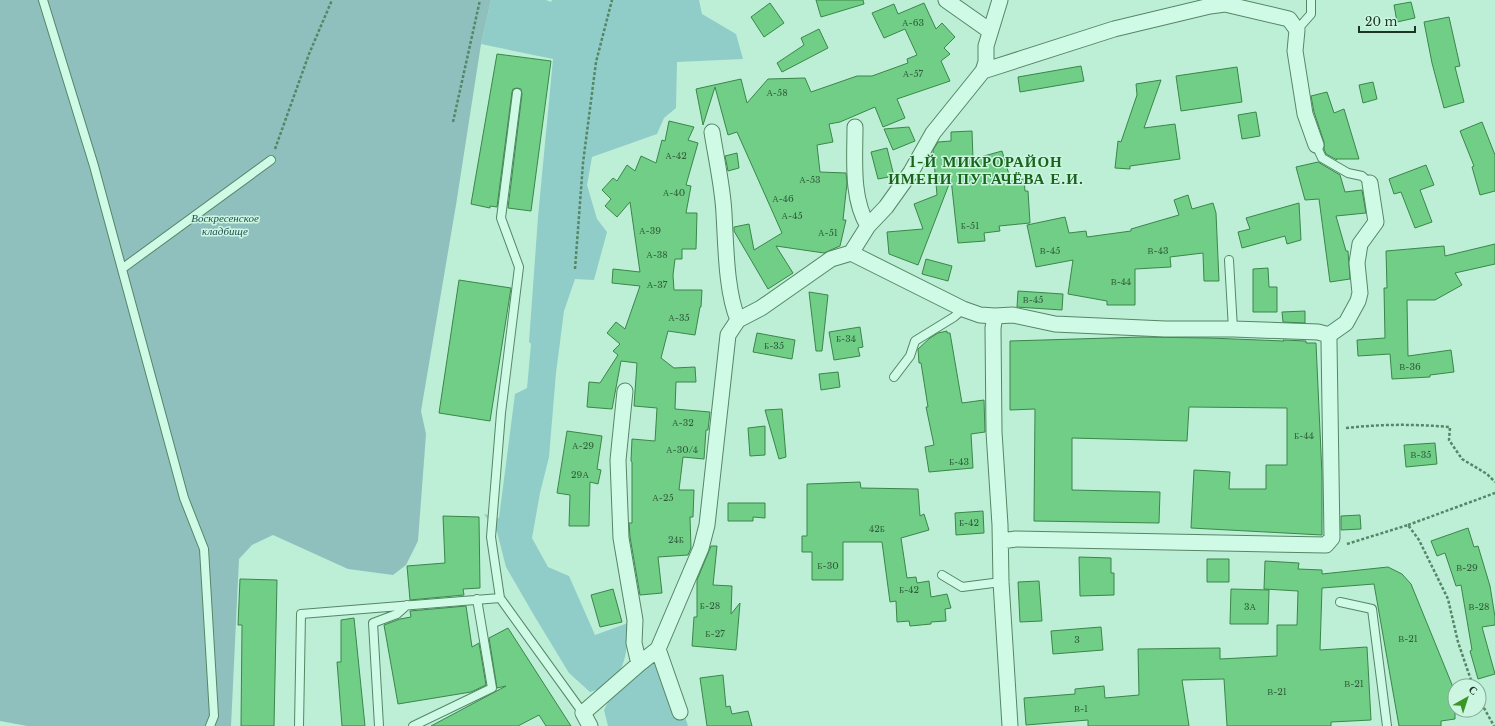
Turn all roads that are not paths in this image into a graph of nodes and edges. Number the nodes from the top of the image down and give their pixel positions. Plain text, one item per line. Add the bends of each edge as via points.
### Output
1 (43, 0) edge
2 (946, 0) edge
3 (1000, 0) edge
4 (1311, 0) edge
5 (1225, 2) edge
6 (990, 30) junction
7 (1297, 30) junction
8 (983, 71) junction
9 (518, 93) dead end
10 (855, 127) dead end
11 (712, 132) dead end
12 (1316, 145) joint
13 (271, 160) road end
14 (1370, 183) joint
15 (868, 226) junction
16 (851, 253) junction
17 (1229, 260) dead end
18 (123, 268) junction
19 (963, 309) junction
20 (995, 316) junction
21 (738, 320) junction
22 (1233, 329) junction
23 (1329, 334) junction
24 (894, 377) dead end
25 (625, 391) dead end
26 (1001, 541) junction
27 (942, 575) dead end
28 (1001, 582) junction
29 (500, 598) junction
30 (477, 599) junction
31 (1340, 602) dead end
32 (406, 605) junction
33 (658, 649) junction
34 (639, 664) junction
35 (680, 712) dead end
36 (587, 720) edge
37 (210, 726) edge
38 (299, 726) edge
39 (379, 726) edge
40 (413, 726) edge
41 (1010, 726) edge
42 (1387, 726) edge

1 - 18 lane
2 - 6 street
3 - 6 street
4 - 7 lane via 1311,14
5 - 7 street via 1289,19
5 - 8 street via 1114,29
6 - 8 street
7 - 12 street via 1294,51 1305,114
8 - 15 street via 933,133 911,172 886,207
9 - 29 lane via 501,218 519,267 501,413 491,537
10 - 15 street via 856,180 862,215
11 - 21 street via 724,213 724,238 733,307
12 - 14 lane via 1322,158 1348,173 1362,176
13 - 18 lane
14 - 23 street via 1376,222 1360,244 1357,263 1360,293 1358,302 1346,323
15 - 16 street
16 - 19 street
16 - 21 street via 831,259 761,308
17 - 22 lane
18 - 37 lane via 184,498 204,548 214,716
19 - 20 street via 980,315
19 - 24 lane via 915,341 910,356
20 - 22 street via 1013,315 1055,324
20 - 26 street via 994,432
21 - 33 street via 728,335 707,525 701,548
22 - 23 street
23 - 26 street via 1332,538 1326,545 1016,539
25 - 34 street via 618,460 621,538 635,620 634,642
26 - 28 street
27 - 28 lane via 962,587
28 - 41 street
29 - 30 lane
29 - 36 lane
30 - 32 lane
30 - 40 lane via 492,688
31 - 42 lane via 1372,609
32 - 38 lane via 301,614
32 - 39 lane via 397,614 373,623
33 - 34 street
33 - 35 street
34 - 36 street

